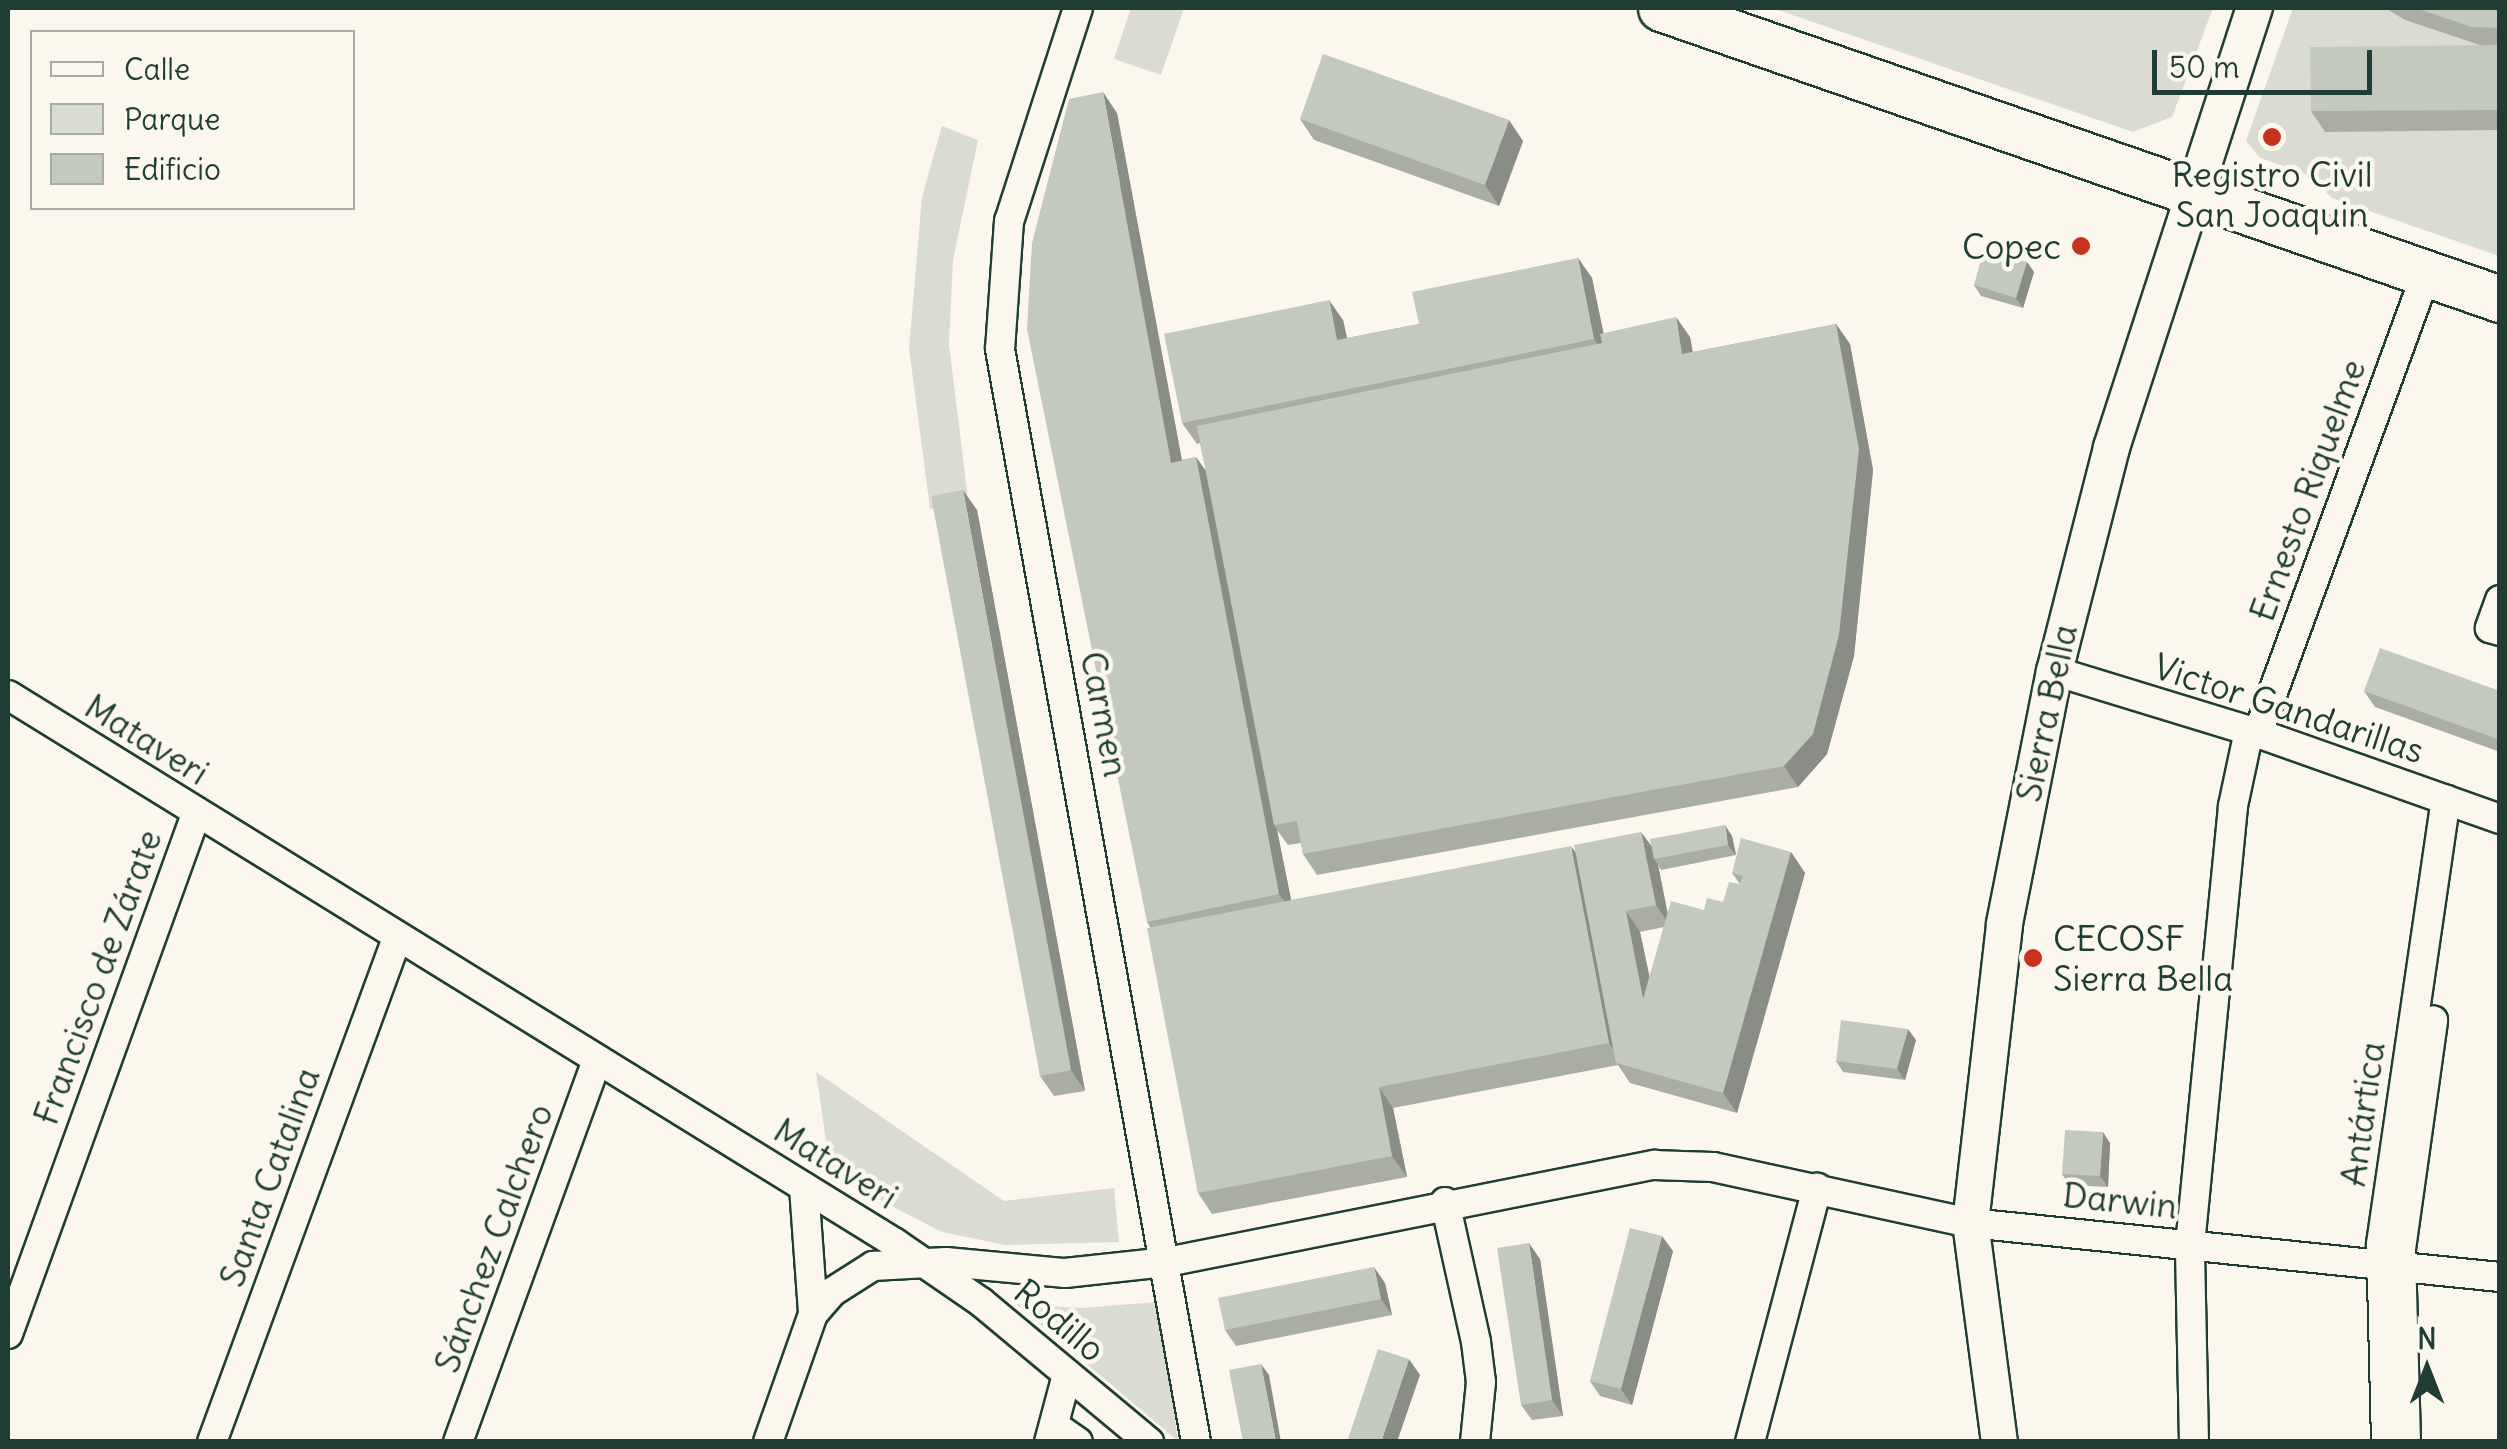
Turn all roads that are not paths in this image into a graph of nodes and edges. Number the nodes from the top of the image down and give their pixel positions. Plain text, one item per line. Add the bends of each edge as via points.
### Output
1 (1078, 8) edge
2 (1661, 8) edge
3 (2254, 8) edge
4 (2191, 191) junction
5 (2426, 273) junction
6 (2500, 298) edge
7 (2500, 600) edge
8 (2500, 631) edge
9 (2054, 671) junction
10 (8, 694) edge
11 (2257, 733) junction
12 (2454, 802) junction
13 (196, 814) junction
14 (2500, 819) edge
15 (397, 938) junction
16 (597, 1060) junction
17 (1737, 1172) joint
18 (804, 1188) junction
19 (1817, 1188) junction
20 (1446, 1202) junction
21 (1970, 1222) junction
22 (2198, 1246) junction
23 (919, 1262) junction
24 (1167, 1262) junction
25 (2392, 1266) junction
26 (2500, 1277) edge
27 (814, 1314) junction
28 (8, 1334) edge
29 (1067, 1374) junction
30 (1061, 1436) edge
31 (212, 1442) edge
32 (458, 1442) edge
33 (768, 1442) edge
34 (1149, 1442) edge
35 (1196, 1442) edge
36 (1475, 1442) edge
37 (1750, 1442) edge
38 (1998, 1442) edge
39 (2194, 1442) edge
40 (2212, 1442) edge
41 (2386, 1442) edge
42 (2406, 1442) edge

1 - 24 street, Carmen via 1009,221 1000,349
2 - 4 main road
3 - 4 street, Sierra Bella
4 - 5 main road
4 - 9 street, Sierra Bella via 2111,447
5 - 6 main road
5 - 11 street, Ernesto Riquelme
7 - 8 street via 2490,628
9 - 11 street, Victor Gandarillas
9 - 21 street, Sierra Bella via 2004,923
10 - 13 street, Mataveri
11 - 12 street, Victor Gandarillas
11 - 22 street, Ernesto Riquelme
12 - 14 street, Victor Gandarillas
12 - 25 street, Antártica
13 - 15 street, Mataveri
13 - 28 street, Francisco de Zárate
15 - 16 street, Mataveri
15 - 31 street, Santa Catalina
16 - 18 street, Mataveri
16 - 32 street, Sánchez Calchero
17 - 19 street, Darwin
17 - 20 street, Mataveri via 1654,1164
18 - 23 street, Mataveri
18 - 27 street
19 - 21 street, Darwin
19 - 37 street
20 - 24 street, Mataveri
20 - 36 street via 1476,1342 1481,1418
21 - 22 street, Darwin
21 - 38 street, Sierra Bella
22 - 25 street, Darwin
22 - 39 street
22 - 40 street
23 - 24 street, Mataveri via 1065,1273
23 - 27 street via 888,1262 856,1275
23 - 29 street, Rodillo
24 - 35 street, Carmen
25 - 26 street, Darwin
25 - 41 street, Antártica
25 - 42 street, Antártica
27 - 33 street
29 - 30 street
29 - 34 street, Rodillo

